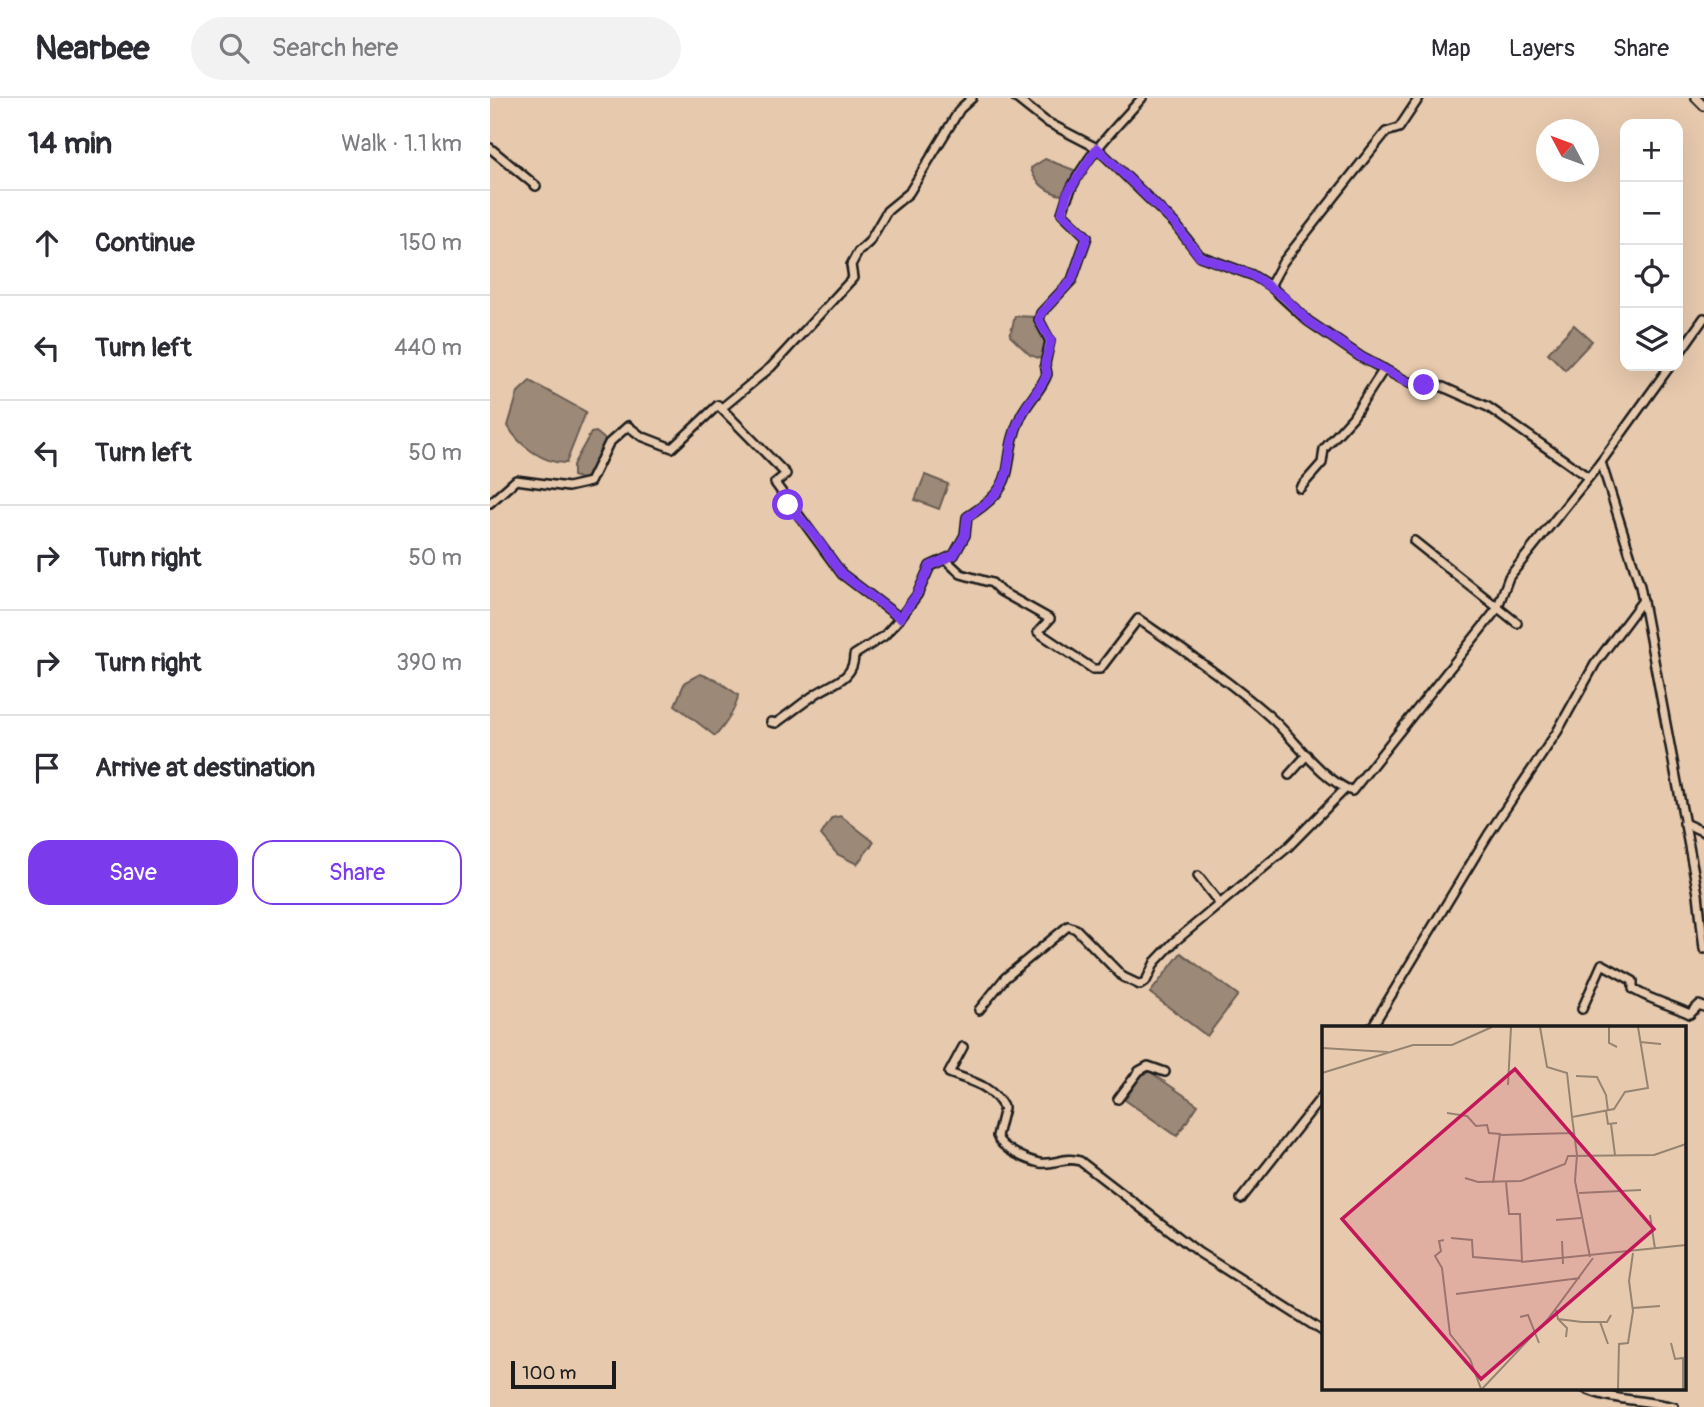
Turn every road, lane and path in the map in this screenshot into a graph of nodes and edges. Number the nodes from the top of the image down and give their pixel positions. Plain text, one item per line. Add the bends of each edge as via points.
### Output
1 (972, 98) edge
2 (1016, 98) edge
3 (1142, 98) edge
4 (1419, 98) edge
5 (1696, 98) edge
6 (1704, 106) edge
7 (490, 148) edge
8 (1097, 148) junction
9 (536, 186) dead end
10 (1270, 286) junction
11 (1704, 318) edge
12 (1683, 348) edge
13 (1384, 369) junction
14 (1666, 371) edge
15 (723, 407) junction
16 (1601, 462) junction
17 (1588, 477) junction
18 (1300, 488) dead end
19 (490, 503) edge
20 (1413, 541) dead end
21 (947, 561) junction
22 (1643, 600) junction
23 (1497, 609) junction
24 (900, 618) junction
25 (1517, 623) dead end
26 (771, 722) dead end
27 (1307, 755) junction
28 (1289, 775) dead end
29 (1345, 789) junction
30 (1684, 823) junction
31 (1704, 832) edge
32 (1198, 876) dead end
33 (1220, 904) junction
34 (1704, 949) edge
35 (1704, 1007) edge
36 (1582, 1009) dead end
37 (979, 1010) dead end
38 (1373, 1026) edge
39 (963, 1047) dead end
40 (1165, 1072) dead end
41 (1322, 1097) edge
42 (1118, 1099) dead end
43 (1241, 1199) dead end
44 (1322, 1331) edge
45 (1588, 1390) edge
46 (1674, 1407) edge

1 - 15 street via 960,109 909,193 887,211 858,252 851,265 853,278 771,367
2 - 8 street via 1045,121
3 - 8 street
4 - 10 street via 1399,128 1386,132 1373,148 1283,262
5 - 6 street
7 - 9 street
8 - 10 street via 1175,224 1199,256
8 - 21 street via 1067,194 1062,213 1087,237 1072,280 1041,313 1039,320 1051,341 1045,379 1021,414 1009,468 998,493 967,517 965,535
10 - 13 street via 1316,327
11 - 12 street
13 - 17 street via 1408,382 1443,387 1488,407
13 - 18 street via 1353,417 1324,449 1322,463
14 - 16 street
15 - 19 street via 715,405 669,449 628,426 609,443 590,482 568,487 516,480
15 - 24 street via 786,474 775,483 842,574
16 - 17 street
16 - 22 street
17 - 23 street via 1509,577
20 - 23 street
21 - 24 street via 930,566
21 - 27 street via 961,574 992,583 1050,619 1038,632 1093,669 1100,669 1138,619 1226,680
22 - 30 street
22 - 38 street via 1595,664
23 - 25 street
23 - 29 street via 1352,791
24 - 26 street via 884,636 854,655 842,680
27 - 28 street
27 - 29 street
29 - 33 street via 1287,848
30 - 31 street
30 - 34 street
32 - 33 street
33 - 37 street via 1164,952 1140,985 1123,977 1068,926 1005,978
35 - 36 street via 1699,1005 1690,1014 1660,998 1646,997 1633,989 1633,981 1602,964
39 - 44 street via 949,1073 988,1087 999,1101 1004,1108 997,1136 1002,1145 1038,1163 1069,1158 1080,1161 1198,1252
40 - 42 street via 1148,1066 1139,1071
41 - 43 street
45 - 46 street

